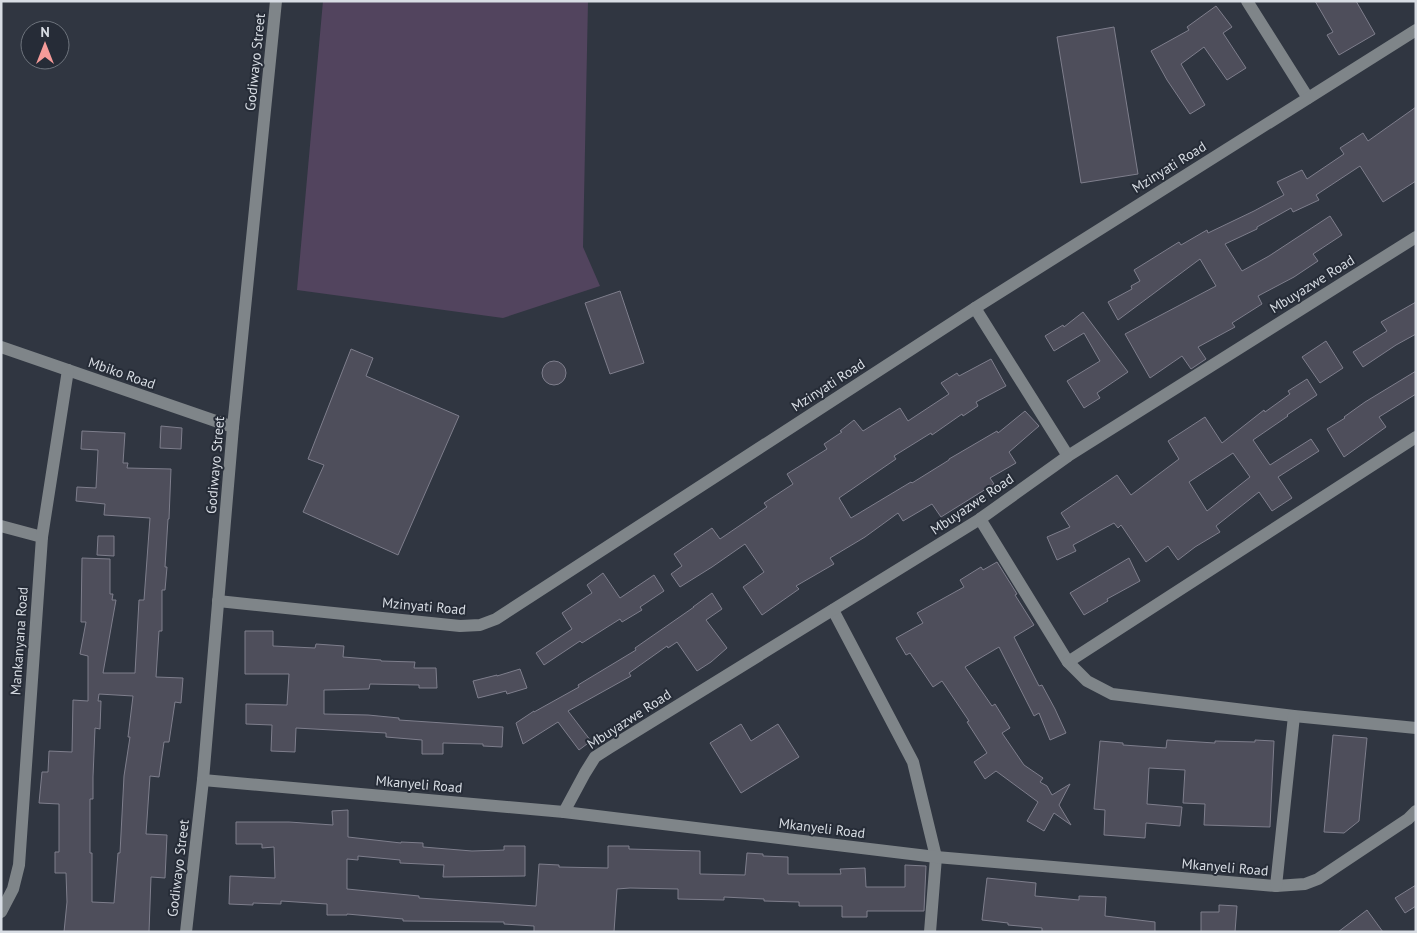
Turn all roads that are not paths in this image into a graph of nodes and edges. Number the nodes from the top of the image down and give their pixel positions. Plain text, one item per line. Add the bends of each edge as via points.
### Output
1 (276, 1) edge
2 (1247, 1) edge
3 (1416, 30) edge
4 (1308, 98) junction
5 (1416, 237) edge
6 (975, 308) junction
7 (1, 347) edge
8 (68, 370) junction
9 (233, 427) junction
10 (1416, 437) edge
11 (1068, 456) junction
12 (980, 519) junction
13 (1, 526) edge
14 (42, 537) junction
15 (218, 601) junction
16 (833, 610) junction
17 (1068, 662) junction
18 (1294, 716) junction
19 (1416, 728) edge
20 (204, 780) junction
21 (564, 812) junction
22 (1413, 819) edge
23 (936, 858) junction
24 (1276, 886) junction
25 (1, 912) edge
26 (186, 932) edge
27 (930, 932) edge

1 - 9 street, Godiwayo Street
2 - 4 street
3 - 4 street, Mzinyati Road
4 - 6 street, Mzinyati Road
5 - 11 street, Mbuyazwe Road
6 - 11 street
6 - 15 street, Mzinyati Road via 496,619 480,626
7 - 8 street, Mbiko Road
8 - 9 street, Mbiko Road
8 - 14 street, Mankanyana Road
9 - 15 street, Godiwayo Street
10 - 17 street
11 - 12 street, Mbuyazwe Road
12 - 16 street, Mbuyazwe Road
12 - 17 street
13 - 14 street
14 - 25 street, Mankanyana Road via 19,865
15 - 20 street, Godiwayo Street
16 - 21 street, Mbuyazwe Road via 595,758
16 - 23 street via 913,762
17 - 18 street via 1087,680 1112,694
18 - 19 street
18 - 24 street
20 - 21 street, Mkanyeli Road
20 - 26 street, Godiwayo Street
21 - 23 street, Mkanyeli Road
22 - 24 street, Mkanyeli Road via 1318,879 1305,884
23 - 24 street, Mkanyeli Road
23 - 27 street

